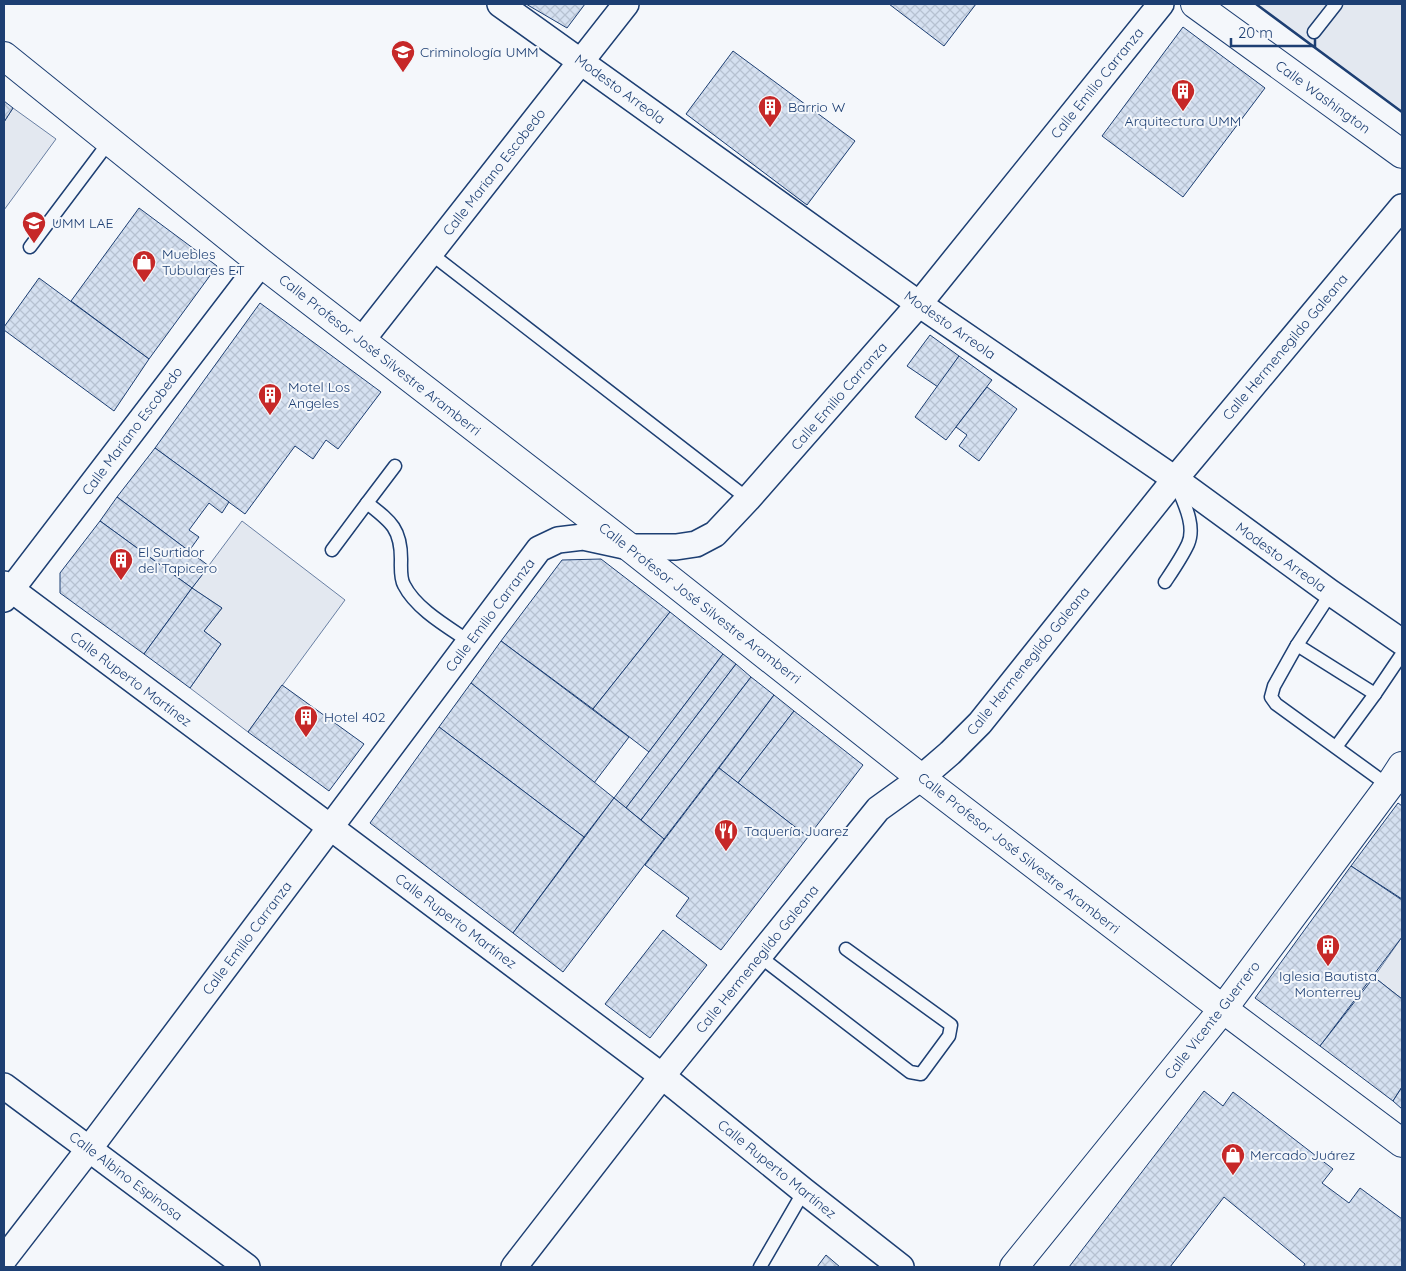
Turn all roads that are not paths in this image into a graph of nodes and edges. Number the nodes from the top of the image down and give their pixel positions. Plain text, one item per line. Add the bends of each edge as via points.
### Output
1 (500, 4) edge
2 (626, 4) edge
3 (1161, 4) edge
4 (1195, 4) edge
5 (1336, 4) edge
6 (1314, 32) dead end
7 (4, 56) edge
8 (581, 61) junction
9 (109, 142) junction
10 (1402, 154) edge
11 (1402, 207) edge
12 (30, 247) dead end
13 (430, 253) junction
14 (261, 263) junction
15 (919, 304) junction
16 (362, 340) junction
17 (395, 466) dead end
18 (1175, 479) junction
19 (748, 499) junction
20 (367, 504) junction
21 (629, 547) junction
22 (332, 550) dead end
23 (1165, 582) dead end
24 (6, 591) edge
25 (1330, 593) junction
26 (470, 642) junction
27 (1402, 642) edge
28 (1297, 645) junction
29 (1402, 654) edge
30 (1375, 694) junction
31 (1336, 747) junction
32 (1398, 772) edge
33 (921, 778) junction
34 (330, 827) junction
35 (846, 949) dead end
36 (759, 956) junction
37 (1223, 1009) junction
38 (662, 1076) junction
39 (4, 1086) edge
40 (1402, 1143) edge
41 (89, 1149) junction
42 (804, 1191) junction
43 (4, 1259) edge
44 (246, 1267) edge
45 (514, 1267) edge
46 (760, 1267) edge
47 (901, 1267) edge
48 (1014, 1267) edge

1 - 8 street, Modesto Arreola
2 - 8 street, Calle Mariano Escobedo
3 - 15 street, Calle Emilio Carranza
4 - 10 main road, Calle Washington
5 - 6 lane
7 - 9 main road, Calle Profesor José Silvestre Aramberri
8 - 13 street, Calle Mariano Escobedo
8 - 15 street, Modesto Arreola
9 - 12 lane
9 - 14 main road, Calle Profesor José Silvestre Aramberri
11 - 18 street, Calle Hermenegildo Galeana
13 - 16 street, Calle Mariano Escobedo
13 - 19 lane
14 - 16 main road, Calle Profesor José Silvestre Aramberri
14 - 24 street, Calle Mariano Escobedo
15 - 18 street, Modesto Arreola
15 - 19 street, Calle Emilio Carranza
16 - 21 main road, Calle Profesor José Silvestre Aramberri
17 - 20 lane
18 - 23 lane via 1185,504 1191,535
18 - 25 street, Modesto Arreola
18 - 33 street, Calle Hermenegildo Galeana via 980,723
19 - 21 street, Calle Emilio Carranza via 716,534 696,544 676,548
20 - 22 lane
20 - 26 lane via 395,528 401,545 402,583 409,594
21 - 26 street, Calle Emilio Carranza via 583,537 558,540 539,549
21 - 33 main road, Calle Profesor José Silvestre Aramberri
24 - 34 street, Calle Ruperto Martínez
25 - 27 street, Modesto Arreola
25 - 28 lane
26 - 34 street, Calle Emilio Carranza
28 - 30 lane
28 - 31 lane via 1271,696 1276,704
29 - 30 lane
30 - 31 lane
31 - 32 lane
32 - 37 main road, Calle Vicente Guerrero
33 - 36 street, Calle Hermenegildo Galeana via 878,809
33 - 37 main road, Calle Profesor José Silvestre Aramberri
34 - 38 street, Calle Ruperto Martínez
34 - 41 street, Calle Emilio Carranza
35 - 36 lane via 951,1025 949,1036 921,1074 910,1072
36 - 38 street, Calle Hermenegildo Galeana
37 - 40 main road, Calle Profesor José Silvestre Aramberri
37 - 48 main road, Calle Vicente Guerrero
38 - 42 street, Calle Ruperto Martínez
38 - 45 street, Calle Hermenegildo Galeana
39 - 41 street, Calle Albino Espinosa
41 - 43 street, Calle Emilio Carranza
41 - 44 street, Calle Albino Espinosa
42 - 46 lane
42 - 47 street, Calle Ruperto Martínez

